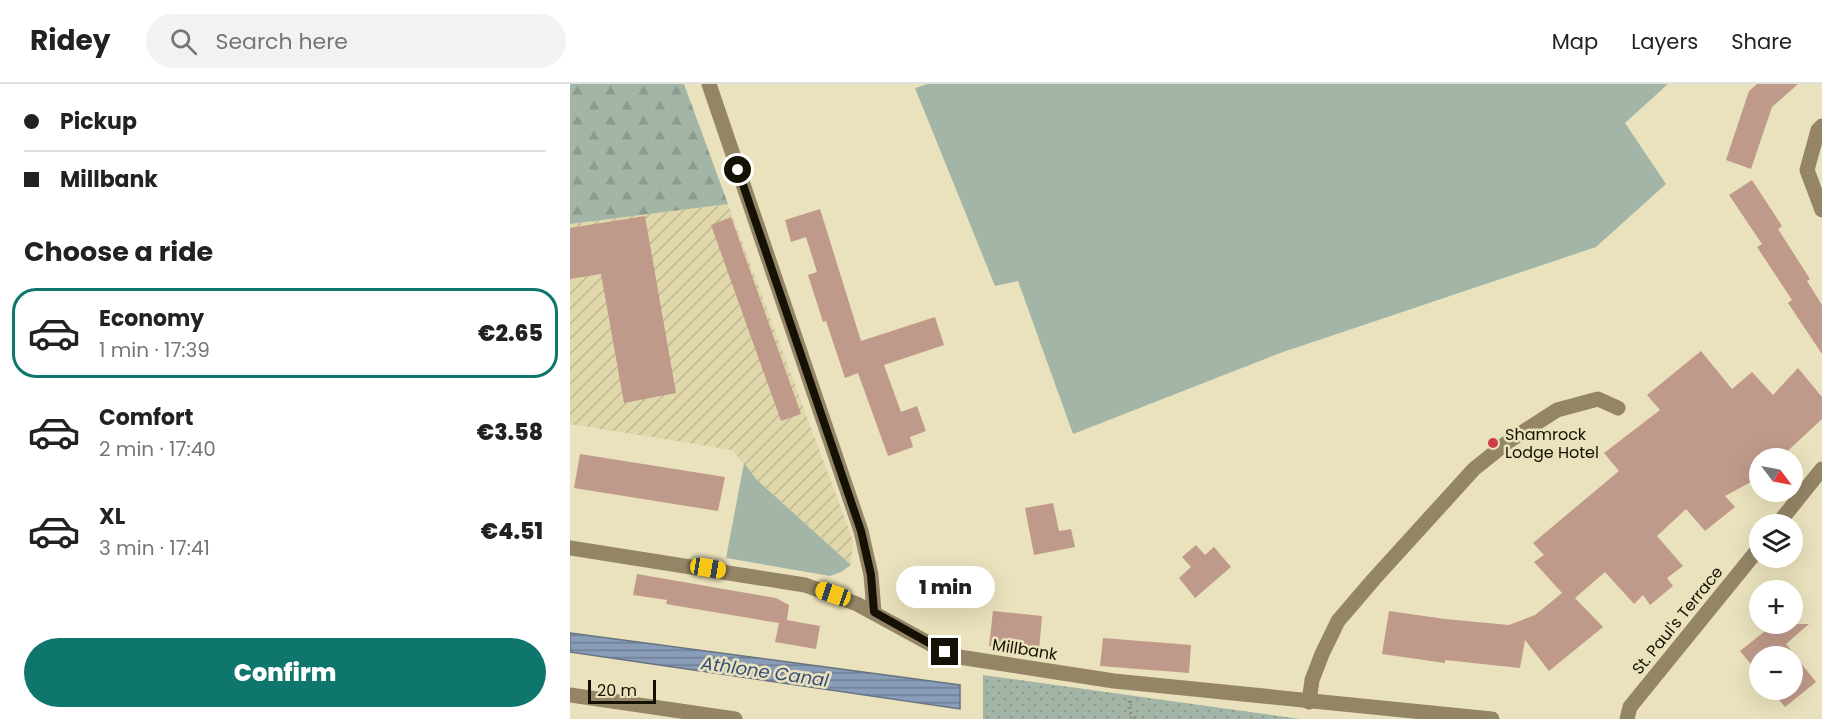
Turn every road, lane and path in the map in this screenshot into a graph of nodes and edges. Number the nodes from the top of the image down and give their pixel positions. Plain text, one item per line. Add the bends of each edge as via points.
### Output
1 (709, 84) edge
2 (1822, 126) edge
3 (1822, 210) edge
4 (1618, 408) dead end
5 (1822, 469) edge
6 (1786, 514) edge
7 (570, 548) edge
8 (1749, 561) edge
9 (874, 612) junction
10 (570, 695) edge
11 (1309, 702) junction
12 (1129, 711) dead end
13 (735, 719) edge
14 (1136, 719) edge
15 (1492, 719) edge
16 (1627, 719) edge

1 - 9 street via 861,531
2 - 3 street via 1807,170
4 - 11 street via 1598,399 1557,410 1474,469 1338,621 1312,680
5 - 6 street
7 - 9 street, Millbank via 793,582
8 - 16 street, St. Paul's Terrace via 1630,707
9 - 11 street, Millbank via 959,657 1114,681
10 - 13 street
11 - 15 street, Millbank
12 - 14 path

